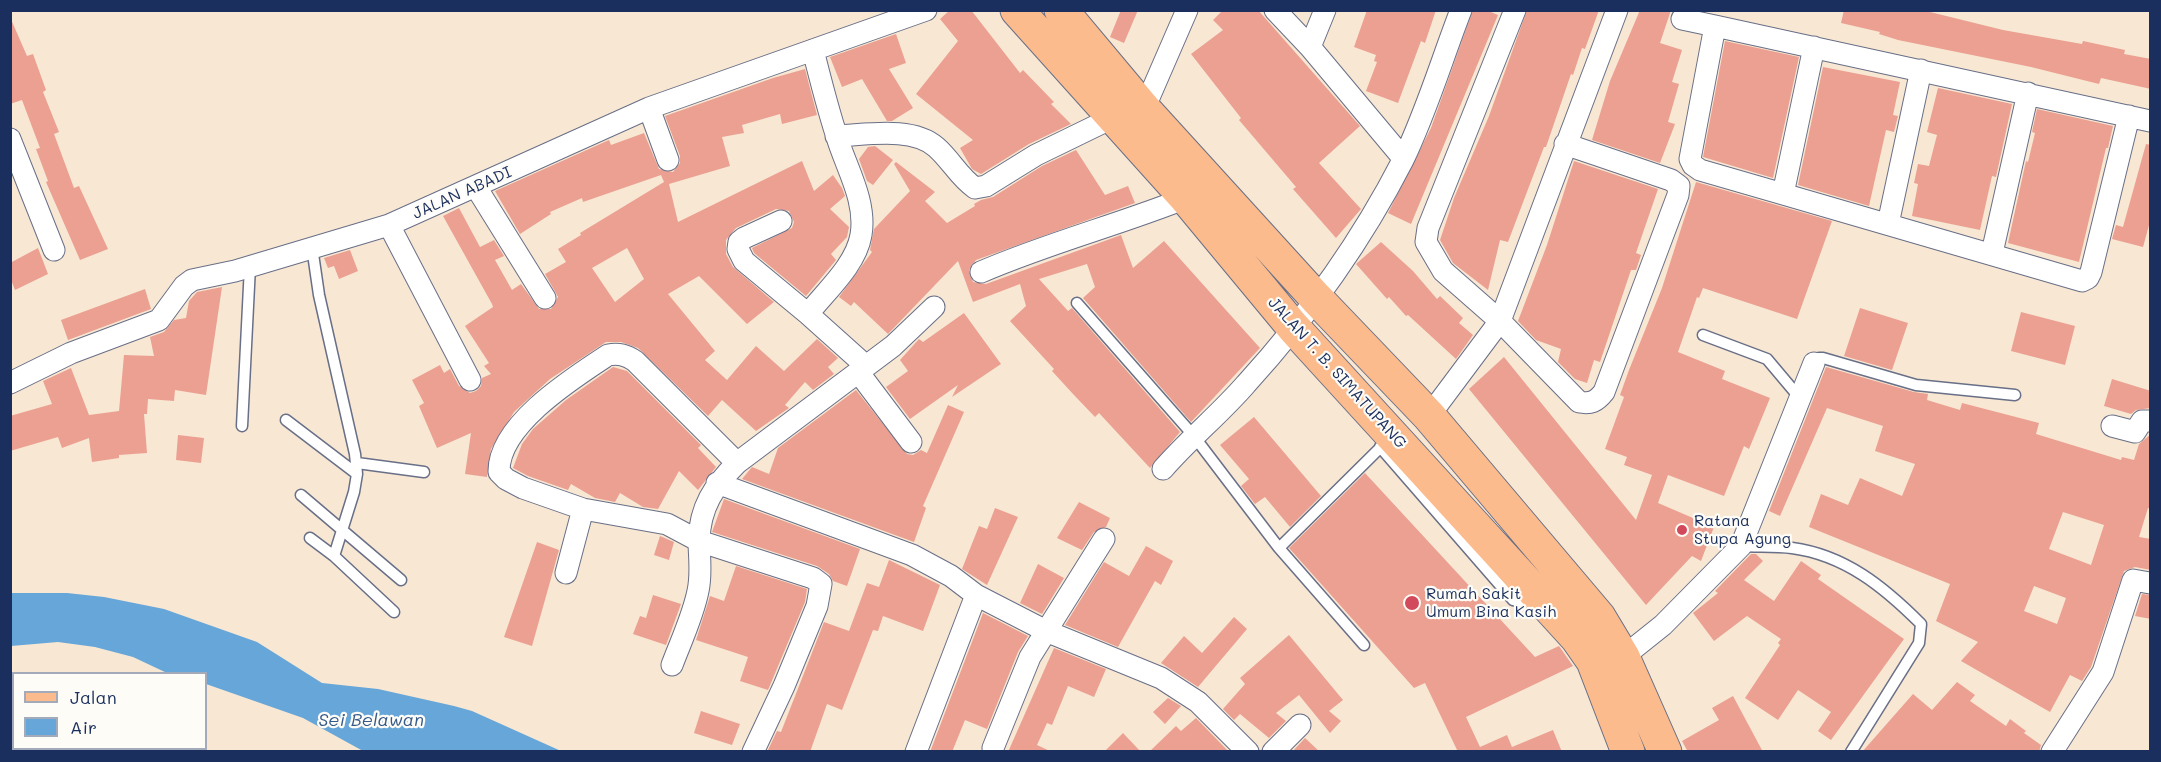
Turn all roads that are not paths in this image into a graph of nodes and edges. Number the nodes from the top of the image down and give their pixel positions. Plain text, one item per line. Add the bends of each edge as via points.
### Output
1 (926, 10) edge
2 (1017, 10) edge
3 (1061, 10) edge
4 (1187, 10) edge
5 (1275, 10) edge
6 (1325, 10) edge
7 (1461, 10) edge
8 (1515, 10) edge
9 (1617, 10) edge
10 (1682, 19) dead end
11 (1715, 26) junction
12 (1310, 47) junction
13 (1814, 47) junction
14 (813, 50) junction
15 (1921, 70) junction
16 (2028, 93) junction
17 (649, 108) junction
18 (1144, 109) junction
19 (2129, 116) junction
20 (1112, 118) junction
21 (2151, 121) edge
22 (836, 136) junction
23 (10, 139) edge
24 (1565, 144) junction
25 (1403, 158) junction
26 (668, 160) dead end
27 (476, 187) junction
28 (1783, 194) junction
29 (1186, 198) junction
30 (781, 221) dead end
31 (1888, 224) junction
32 (389, 225) junction
33 (312, 248) junction
34 (54, 250) dead end
35 (1992, 253) junction
36 (250, 266) junction
37 (981, 272) dead end
38 (545, 298) dead end
39 (1316, 298) junction
40 (1077, 303) dead end
41 (934, 307) dead end
42 (808, 314) junction
43 (1500, 321) junction
44 (1293, 327) junction
45 (1703, 335) dead end
46 (1814, 363) joint
47 (862, 369) junction
48 (470, 380) dead end
49 (10, 383) edge
50 (2015, 395) dead end
51 (1799, 397) junction
52 (1429, 416) junction
53 (286, 420) dead end
54 (2151, 421) edge
55 (242, 426) dead end
56 (2112, 426) dead end
57 (1193, 435) junction
58 (911, 442) dead end
59 (1387, 442) junction
60 (737, 463) junction
61 (357, 468) junction
62 (1163, 469) dead end
63 (424, 472) dead end
64 (717, 483) junction
65 (301, 495) dead end
66 (583, 509) junction
67 (343, 530) junction
68 (310, 538) dead end
69 (1104, 539) dead end
70 (699, 541) junction
71 (1742, 546) junction
72 (1279, 548) junction
73 (334, 556) junction
74 (566, 573) dead end
75 (401, 580) dead end
76 (2151, 583) edge
77 (976, 596) junction
78 (394, 612) dead end
79 (1046, 631) junction
80 (1364, 645) dead end
81 (1623, 657) junction
82 (672, 665) dead end
83 (1300, 725) dead end
84 (993, 748) dead end
85 (753, 752) edge
86 (916, 752) edge
87 (1248, 752) edge
88 (1273, 752) edge
89 (1628, 752) edge
90 (1665, 752) edge
91 (1851, 752) edge
92 (2052, 752) edge

1 - 14 street, JALAN ABADI
2 - 20 main road, JALAN T. B. SIMATUPANG
3 - 18 main road
4 - 18 street
5 - 12 street
6 - 12 street
7 - 25 street
8 - 43 street via 1428,228 1426,242 1443,271
9 - 24 street
10 - 11 street
11 - 13 street
11 - 28 street via 1690,159 1700,170
12 - 25 street
13 - 15 street
13 - 28 street
14 - 17 street, JALAN ABADI
14 - 22 street
15 - 16 street
15 - 31 street
16 - 19 street
16 - 35 street
17 - 26 street
17 - 27 street, JALAN ABADI
18 - 39 main road
19 - 21 street
19 - 35 street via 2088,278 2082,281
20 - 22 street via 1036,155 986,186 975,188 936,147 920,138
20 - 29 main road, JALAN T. B. SIMATUPANG
22 - 42 street via 860,201 861,236 851,260
23 - 34 street
24 - 43 street
24 - 43 street via 1679,186 1604,392 1590,404 1579,402
25 - 39 street via 1363,229
27 - 32 street, JALAN ABADI
27 - 38 street
28 - 31 street
29 - 37 street
29 - 44 main road, JALAN T. B. SIMATUPANG
30 - 42 street via 744,238 739,255
31 - 35 street
32 - 33 street, JALAN ABADI
32 - 48 street
33 - 36 street, JALAN ABADI
33 - 61 lane
36 - 49 street, JALAN ABADI via 192,280 159,320 71,353
36 - 55 lane
39 - 44 street
39 - 52 main road
40 - 57 lane
41 - 47 street
42 - 47 street
43 - 52 street
44 - 57 street via 1245,385
44 - 59 main road, JALAN T. B. SIMATUPANG
45 - 51 lane via 1767,359
46 - 50 lane via 1823,358 1917,385
46 - 51 street
47 - 58 street
47 - 60 street
51 - 71 street
52 - 81 main road via 1599,617
53 - 61 lane
54 - 56 street via 2142,422 2131,433
57 - 62 street
57 - 72 lane
59 - 72 lane
59 - 89 main road, JALAN T. B. SIMATUPANG via 1491,559 1537,593 1577,638 1593,661
60 - 64 street
60 - 66 street via 635,361 626,355 608,355 553,392 527,416 498,459 499,472 506,479
61 - 63 lane
61 - 67 lane
64 - 70 street via 703,508
64 - 77 street via 912,555 951,576
65 - 67 lane
66 - 70 street via 666,525
66 - 74 street
67 - 73 lane
67 - 75 lane
68 - 73 lane
69 - 79 street
70 - 82 street via 702,565 698,590
70 - 85 street via 821,584 817,606
71 - 81 street via 1663,625
71 - 91 lane via 1793,548 1839,561 1876,582 1921,624 1920,643
72 - 80 lane
73 - 78 lane
76 - 92 street via 2133,580 2103,672
77 - 79 street
77 - 86 street
79 - 84 street via 1015,689
79 - 87 street via 1161,678 1198,702
81 - 90 main road
83 - 88 street

